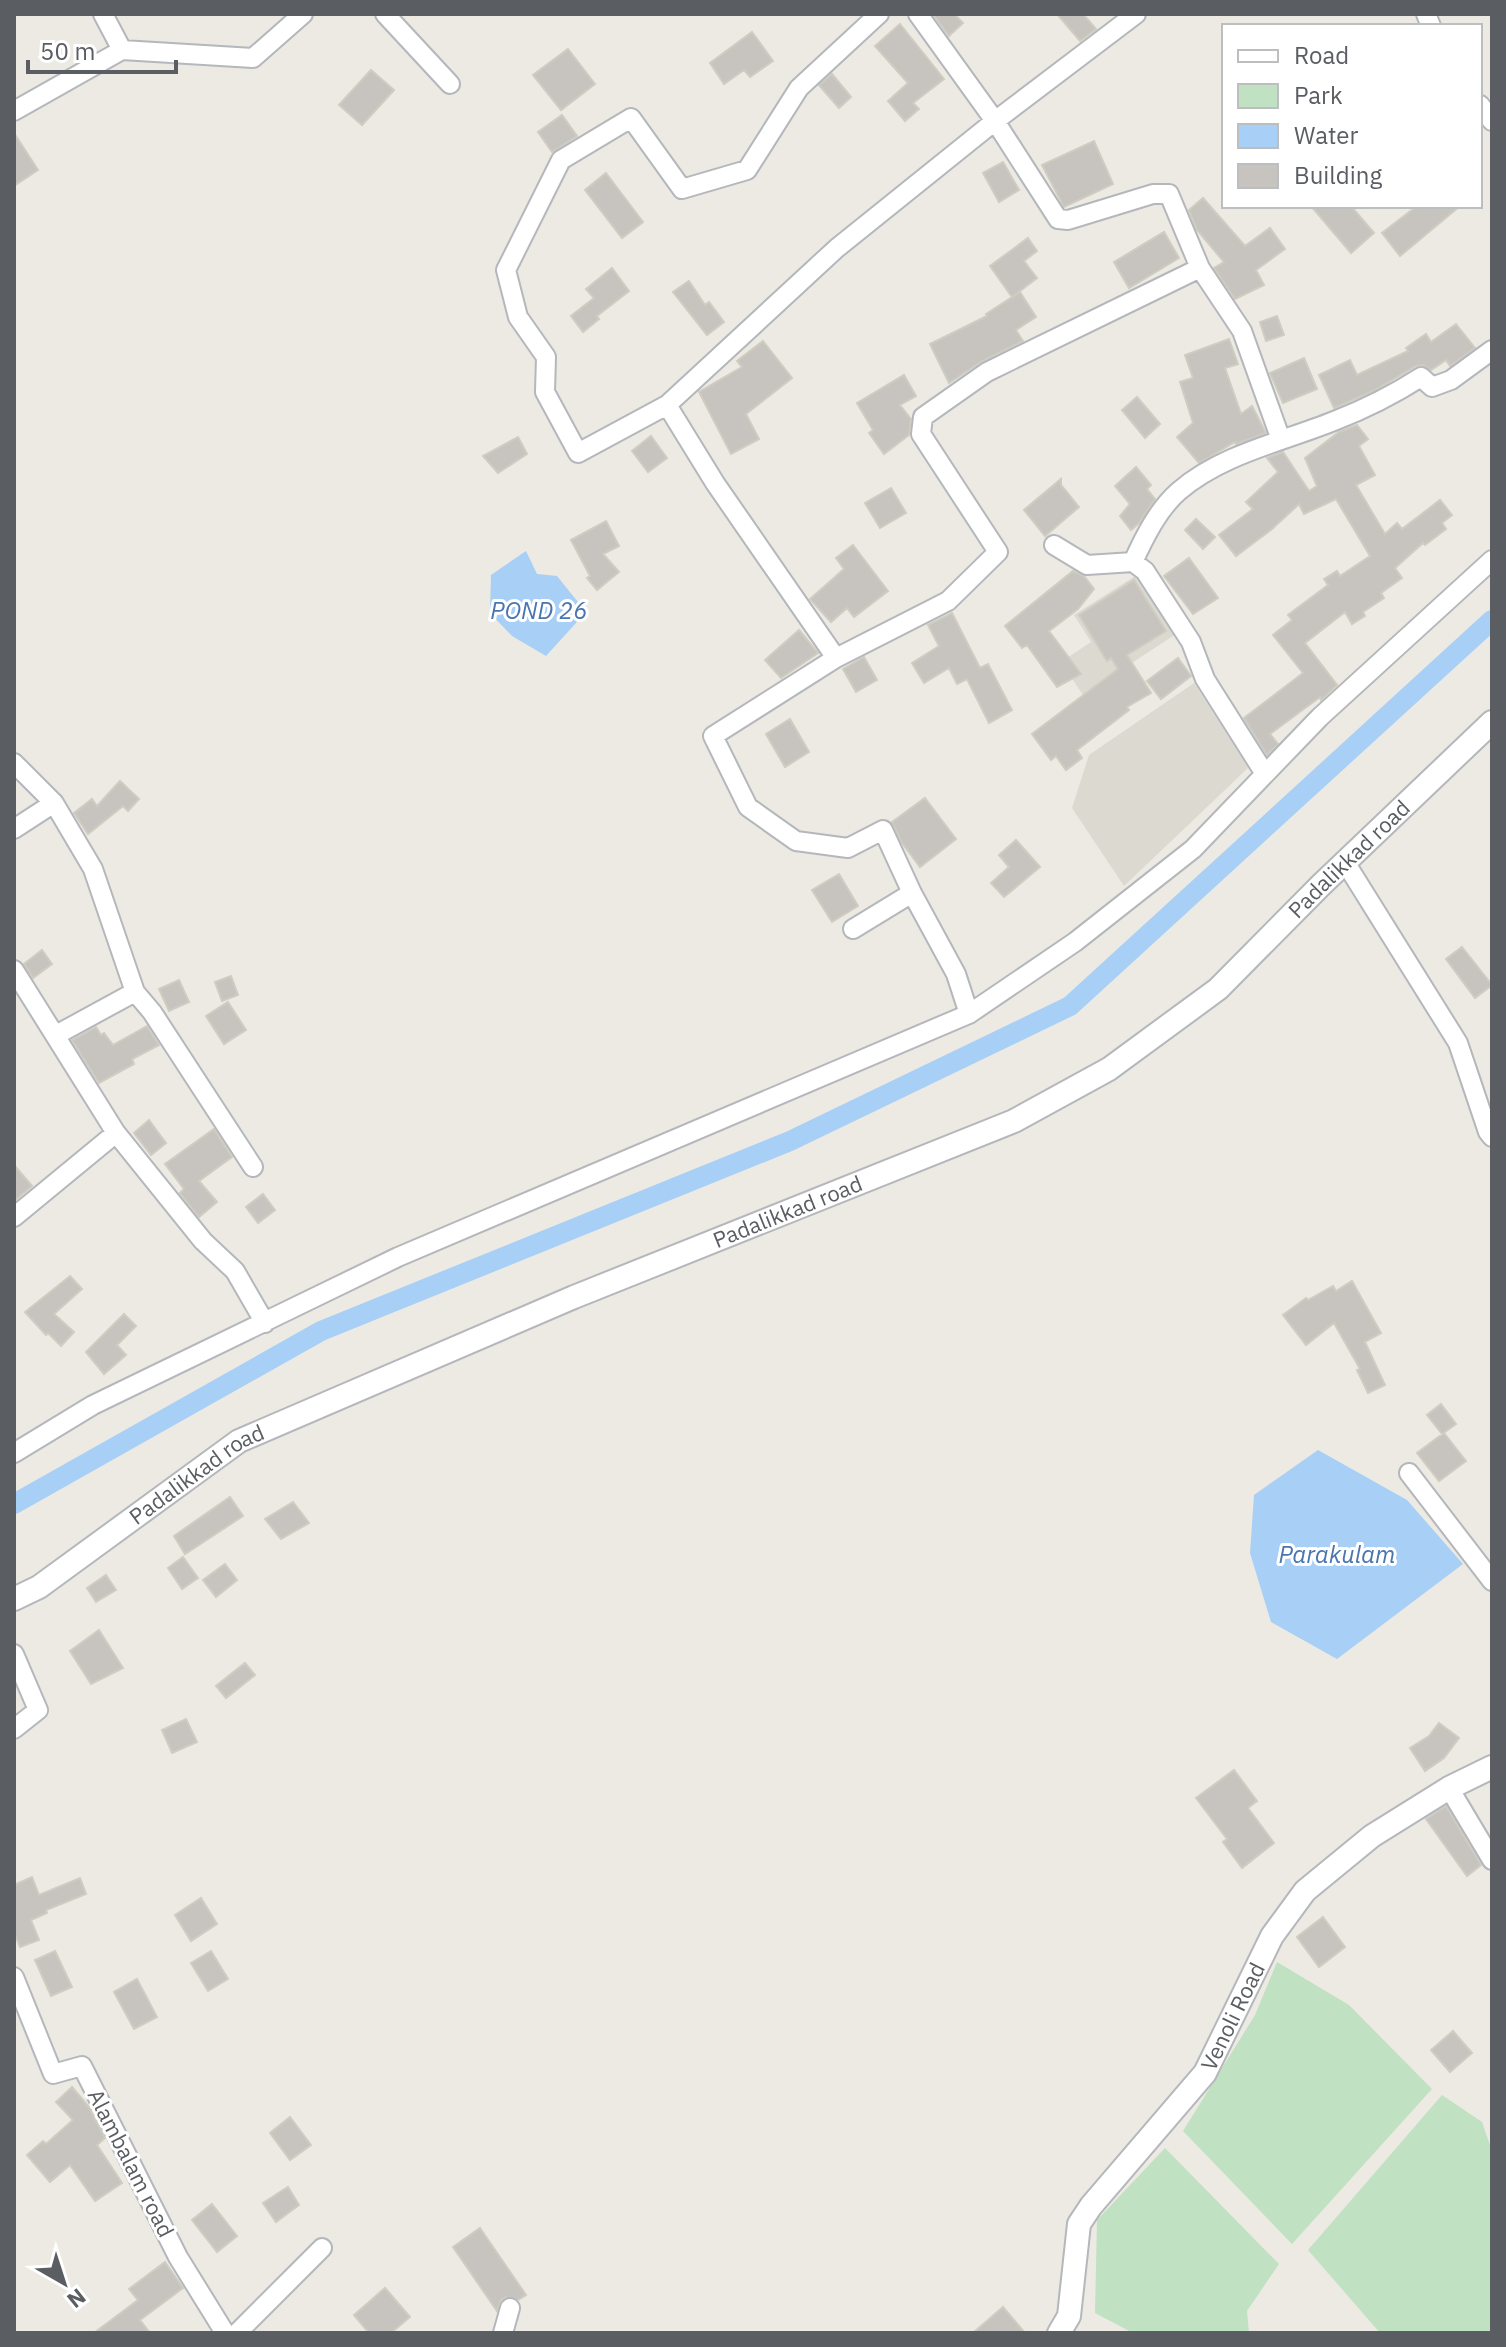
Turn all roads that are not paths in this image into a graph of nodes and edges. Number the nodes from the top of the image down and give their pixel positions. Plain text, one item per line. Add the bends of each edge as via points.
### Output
1 (103, 14) edge
2 (303, 14) edge
3 (385, 14) edge
4 (879, 14) edge
5 (918, 14) edge
6 (1136, 14) edge
7 (122, 50) junction
8 (450, 84) dead end
9 (14, 111) edge
10 (995, 121) junction
11 (1200, 268) junction
12 (1492, 350) edge
13 (667, 405) junction
14 (1281, 440) junction
15 (1054, 545) dead end
16 (1492, 560) edge
17 (1133, 562) junction
18 (836, 658) junction
19 (1492, 722) edge
20 (14, 763) edge
21 (1265, 774) junction
22 (54, 803) junction
23 (14, 829) edge
24 (1345, 862) junction
25 (912, 893) junction
26 (853, 929) dead end
27 (14, 970) edge
28 (135, 992) junction
29 (969, 1014) junction
30 (56, 1035) junction
31 (116, 1133) junction
32 (1492, 1137) edge
33 (253, 1167) dead end
34 (14, 1217) edge
35 (265, 1323) junction
36 (14, 1453) edge
37 (1409, 1473) dead end
38 (1492, 1581) edge
39 (14, 1599) edge
40 (14, 1654) edge
41 (14, 1729) edge
42 (1492, 1767) edge
43 (1449, 1788) junction
44 (1492, 1860) edge
45 (14, 1977) edge
46 (322, 2248) dead end
47 (510, 2308) dead end
48 (225, 2333) edge
49 (237, 2333) edge
50 (503, 2333) edge
51 (1059, 2333) edge

1 - 7 street
2 - 7 street via 253,58
3 - 8 street
4 - 13 street via 799,88 747,170 682,189 631,118 561,160 506,270 518,317 546,357 545,392 578,453
5 - 10 street
6 - 10 street
7 - 9 street
10 - 11 street via 1058,219 1169,194
10 - 13 street via 837,248
11 - 14 street via 1242,331
11 - 18 street via 987,372 923,417 921,434 998,552 948,601
12 - 14 street via 1451,380 1432,387 1421,377 1389,398
13 - 18 street
14 - 17 street via 1200,474 1176,493
15 - 17 street via 1087,565
16 - 21 street
17 - 21 street via 1145,571 1191,642 1205,679
18 - 25 street via 713,736 748,807 796,841 848,848 883,830
19 - 24 street, Padalikkad road
20 - 22 street
21 - 29 street via 1193,849 1075,942
22 - 23 street
22 - 28 street via 93,869
24 - 32 street via 1458,1043
24 - 39 street, Padalikkad road via 1218,989 1109,1069 1014,1121 574,1297 239,1441 39,1587
25 - 26 street
25 - 29 street via 956,974
27 - 30 street
28 - 30 street
28 - 33 street
29 - 35 street via 398,1257
30 - 31 street
31 - 34 street
31 - 35 street via 203,1241 235,1271
35 - 36 street via 93,1405
37 - 38 street
40 - 41 street via 38,1710
42 - 43 street, Venoli Road
43 - 44 street
43 - 51 street, Venoli Road via 1372,1836 1305,1891 1272,1936 1205,2073 1079,2224 1069,2316
45 - 48 street, Alambalam road via 53,2074 82,2066 178,2257
46 - 49 street
47 - 50 street

